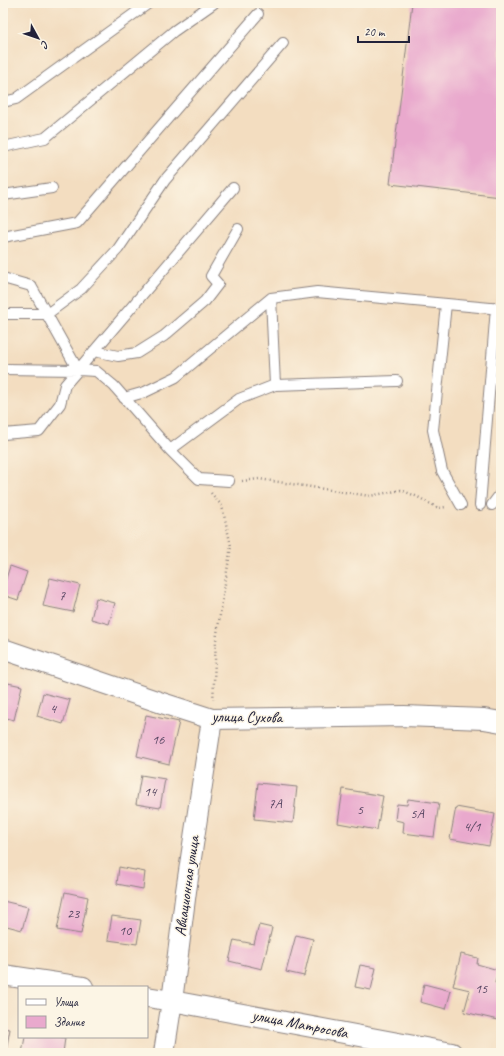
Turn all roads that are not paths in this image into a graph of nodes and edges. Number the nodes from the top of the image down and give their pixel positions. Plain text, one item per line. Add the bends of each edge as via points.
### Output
1 (149, 3) edge
2 (214, 3) edge
3 (258, 14) dead end
4 (283, 44) dead end
5 (3, 102) edge
6 (3, 147) edge
7 (52, 188) dead end
8 (233, 188) dead end
9 (3, 196) edge
10 (238, 229) dead end
11 (3, 237) edge
12 (3, 278) edge
13 (271, 298) junction
14 (446, 304) junction
15 (499, 308) edge
16 (3, 314) edge
17 (46, 314) junction
18 (94, 351) junction
19 (3, 368) edge
20 (78, 370) junction
21 (397, 381) dead end
22 (275, 385) junction
23 (124, 398) junction
24 (3, 434) edge
25 (170, 450) junction
26 (229, 481) road end
27 (501, 493) edge
28 (461, 505) road end
29 (480, 505) dead end
30 (492, 505) dead end
31 (3, 649) edge
32 (212, 719) junction
33 (501, 722) edge
34 (3, 975) edge
35 (76, 986) edge
36 (148, 997) edge
37 (172, 1001) junction
38 (164, 1053) edge
39 (452, 1053) edge

1 - 5 lane via 16,99
2 - 6 lane via 174,31 45,138
3 - 11 lane via 77,223
4 - 17 lane via 165,180 118,249 82,289
7 - 9 lane
8 - 18 lane
10 - 18 lane via 211,276 218,284 205,301 164,336 137,353 118,356
12 - 17 lane via 31,286
13 - 14 lane via 317,292
13 - 22 lane
13 - 23 lane via 176,377 145,392
14 - 15 lane
14 - 28 lane via 433,430 442,471
15 - 29 lane
16 - 17 lane
17 - 20 lane
18 - 20 lane
19 - 20 lane
20 - 23 lane via 96,371
20 - 24 lane via 65,385 60,404 39,431
21 - 22 lane
22 - 25 lane via 239,399
23 - 25 lane
25 - 26 lane via 199,479
27 - 30 lane
31 - 32 street, улица Сухова
32 - 33 street, улица Сухова via 404,716
32 - 37 street, Авиационная улица
34 - 35 street
36 - 37 street, улица Матросова
37 - 38 street, Авиационная улица
37 - 39 street, улица Матросова

